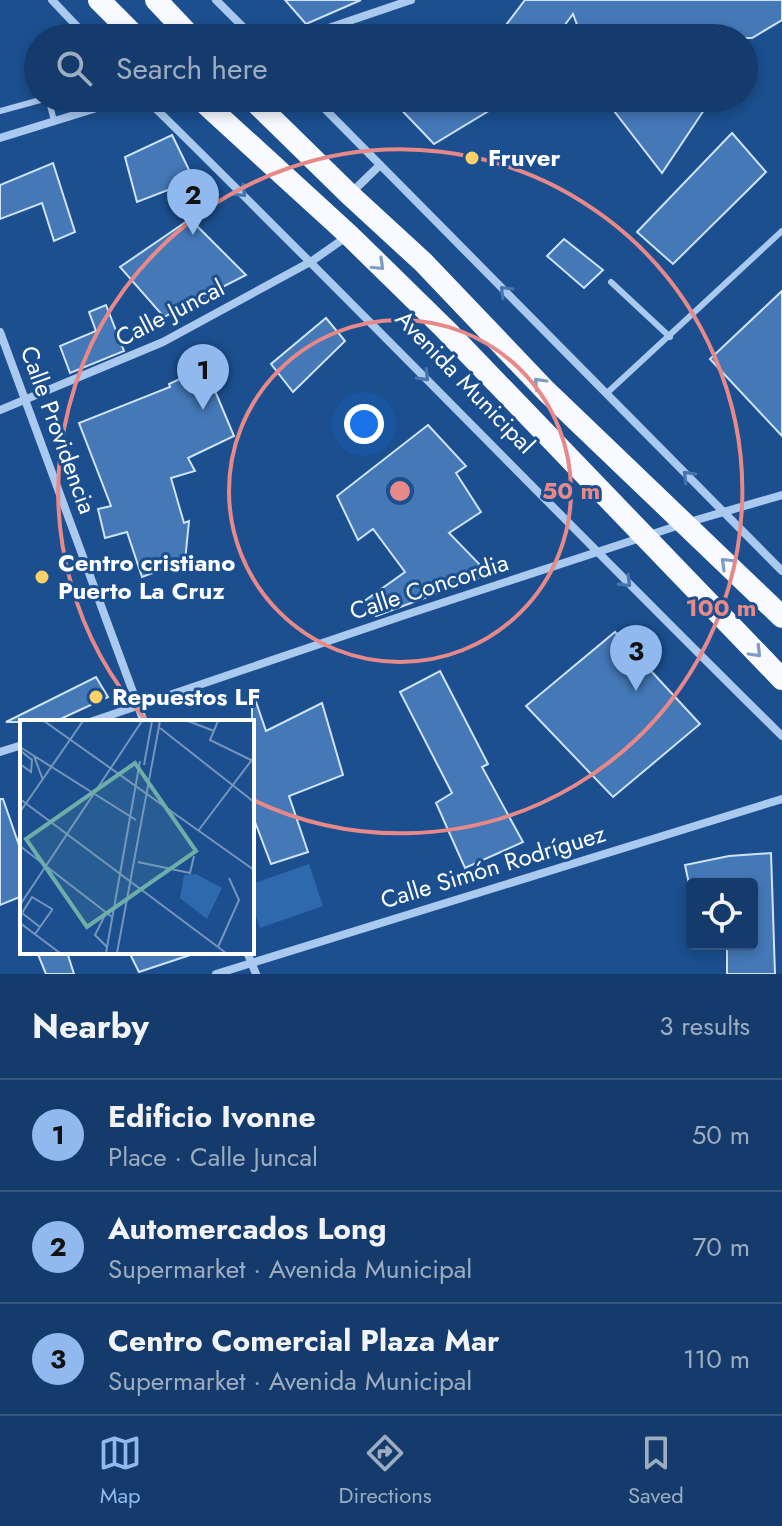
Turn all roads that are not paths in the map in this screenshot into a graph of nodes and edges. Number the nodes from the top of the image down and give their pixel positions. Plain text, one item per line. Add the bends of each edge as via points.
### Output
1 (52, 0) edge
2 (99, 0) edge
3 (156, 0) edge
4 (216, 0) edge
5 (411, 0) edge
6 (75, 24) edge
7 (123, 24) edge
8 (179, 24) edge
9 (240, 24) edge
10 (340, 24) edge
11 (24, 104) edge
12 (0, 111) edge
13 (52, 112) edge
14 (83, 112) edge
15 (159, 112) edge
16 (214, 112) edge
17 (265, 112) edge
18 (328, 112) edge
19 (54, 121) junction
20 (0, 138) edge
21 (380, 165) junction
22 (349, 194) junction
23 (782, 231) edge
24 (349, 235) junction
25 (312, 261) junction
26 (611, 282) dead end
27 (0, 332) edge
28 (670, 337) junction
29 (607, 393) junction
30 (28, 401) junction
31 (0, 410) edge
32 (782, 495) edge
33 (725, 514) junction
34 (686, 523) junction
35 (645, 537) junction
36 (598, 554) junction
37 (782, 571) edge
38 (782, 617) edge
39 (782, 679) edge
40 (137, 706) junction
41 (96, 720) edge
42 (143, 720) edge
43 (782, 736) edge
44 (20, 746) edge
45 (0, 752) edge
46 (779, 799) edge
47 (782, 810) edge
48 (248, 954) edge
49 (252, 963) junction
50 (216, 974) edge
51 (256, 974) edge

1 - 6 street
2 - 7 highway
3 - 8 highway
4 - 9 street
5 - 10 street
11 - 12 lane
13 - 19 lane
14 - 19 street
15 -> 25 street, Avenida Municipal
16 - 24 highway, Avenida Municipal
17 - 22 highway
18 - 21 street
19 - 20 street
21 - 22 street
29 -> 21 street
34 -> 22 highway
23 - 28 lane
24 - 25 street, Calle Juncal
24 -> 35 highway, Avenida Municipal
25 - 30 street, Calle Juncal via 163,342
25 -> 36 street, Avenida Municipal
26 - 28 lane
27 - 30 street, Calle Providencia
28 - 29 lane
33 -> 29 street
30 - 31 street, Calle Juncal
30 - 40 street, Calle Providencia
32 - 33 street, Calle Concordia
33 - 34 street, Calle Concordia
33 - 37 street
34 - 35 street, Calle Concordia
38 -> 34 highway
35 - 36 street, Calle Concordia
35 -> 39 highway, Avenida Municipal
36 - 40 street, Calle Concordia
36 -> 43 street, Avenida Municipal
40 - 41 street, Calle Concordia
40 - 42 street, Calle Providencia
44 - 45 street
46 - 47 lane
46 - 49 street, Calle Simón Rodríguez
48 - 49 street
49 - 50 street, Calle Simón Rodríguez
49 - 51 street

